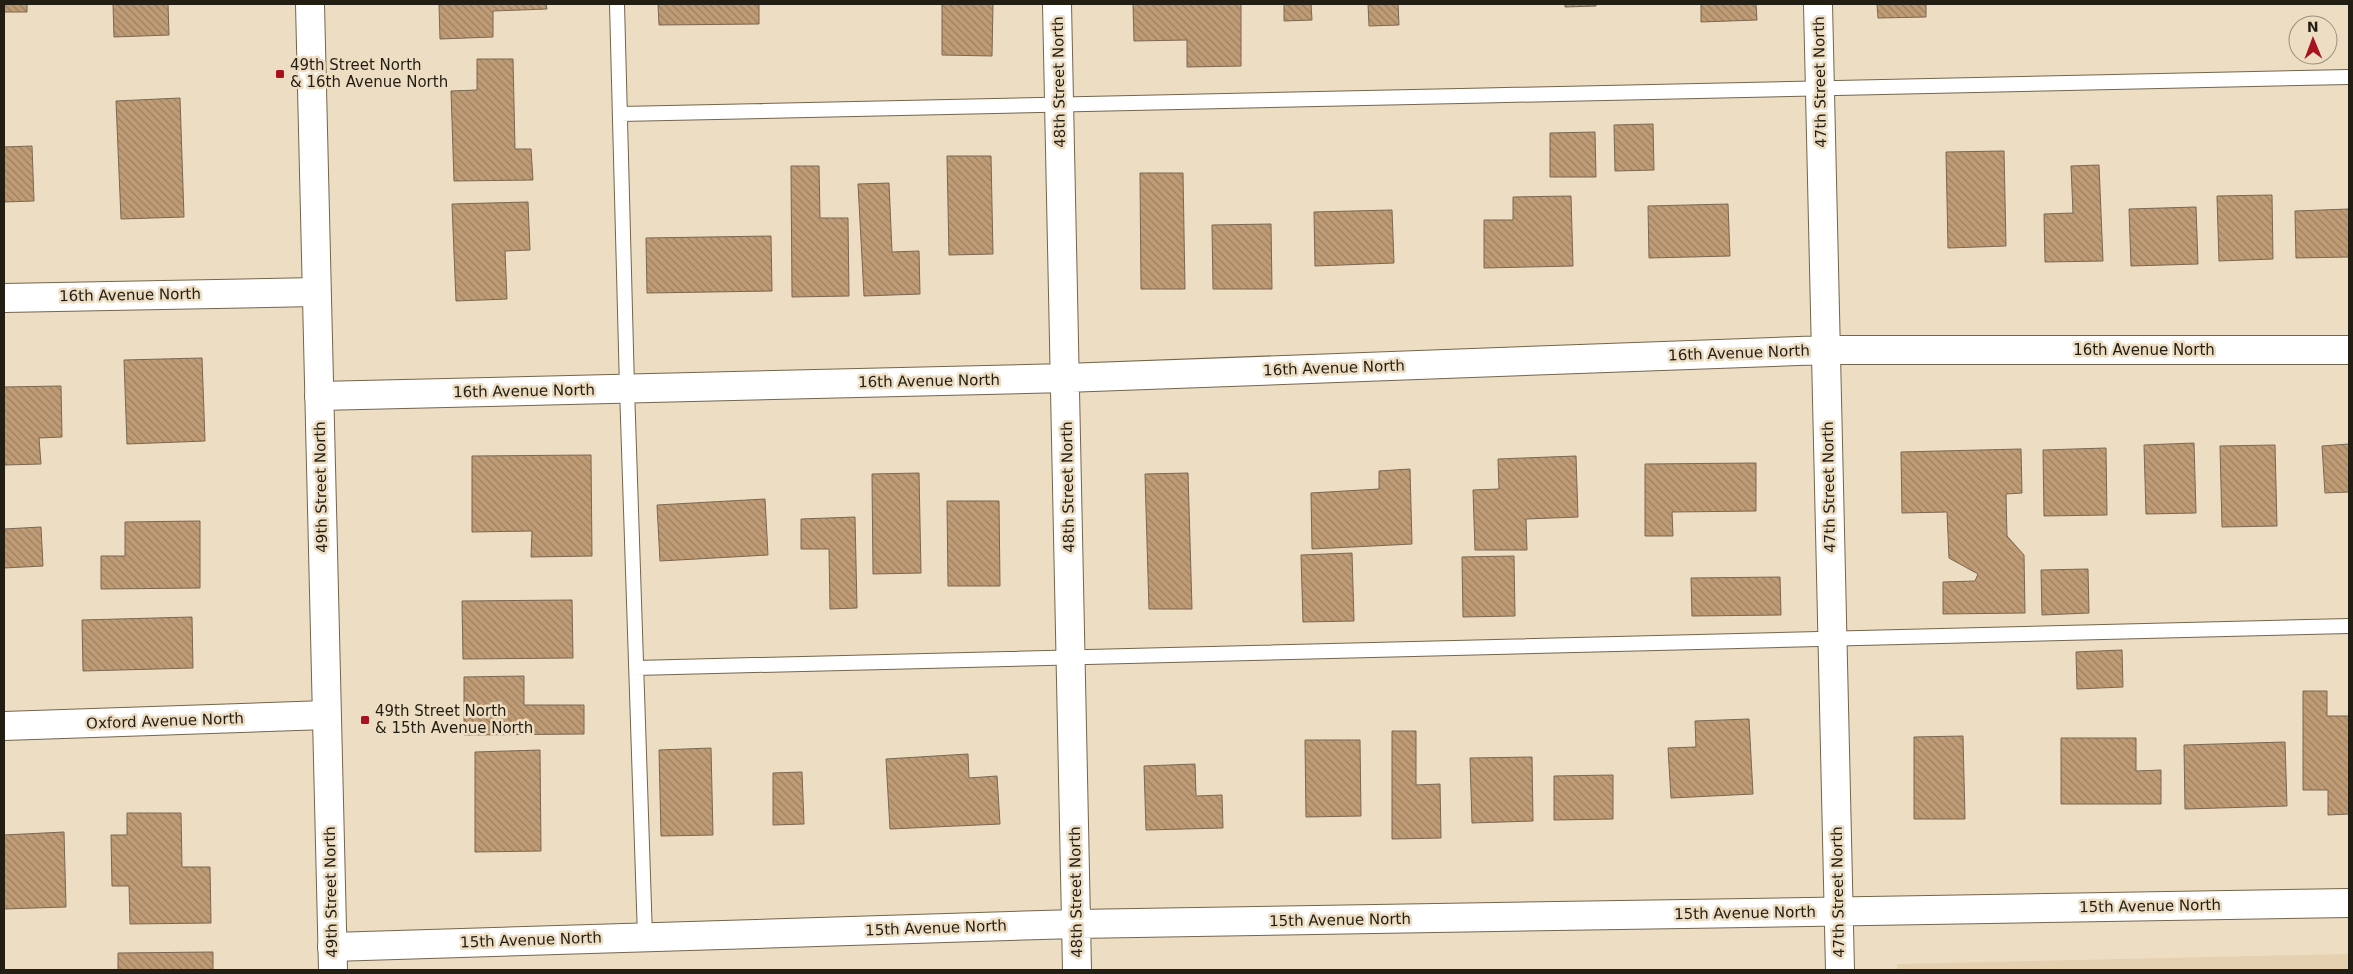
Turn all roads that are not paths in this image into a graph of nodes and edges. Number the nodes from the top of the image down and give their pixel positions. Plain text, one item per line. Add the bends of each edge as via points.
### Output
1 (310, 4) edge
2 (617, 4) edge
3 (1057, 4) edge
4 (1818, 4) edge
5 (2349, 77) edge
6 (1820, 86) junction
7 (1060, 106) junction
8 (620, 114) junction
9 (316, 292) junction
10 (4, 298) edge
11 (1826, 350) junction
12 (2349, 350) edge
13 (1065, 378) junction
14 (627, 388) junction
15 (319, 396) junction
16 (2349, 626) edge
17 (1832, 638) junction
18 (1071, 658) junction
19 (636, 668) junction
20 (326, 716) junction
21 (4, 726) edge
22 (2349, 903) edge
23 (1838, 911) junction
24 (1076, 924) junction
25 (646, 937) junction
26 (332, 958) edge
27 (1077, 970) edge
28 (1840, 970) edge

1 - 9 street, 49th Street North
2 - 8 lane
3 - 7 street, 48th Street North
4 - 6 street, 47th Street North
5 - 6 lane
6 - 7 lane
6 - 11 street, 47th Street North
7 - 8 lane
7 - 13 street, 48th Street North
8 - 14 lane
9 - 10 street, 16th Avenue North
9 - 15 street, 49th Street North
11 - 12 street, 16th Avenue North
11 - 13 street, 16th Avenue North
11 - 17 street, 47th Street North
13 - 14 street, 16th Avenue North
13 - 18 street, 48th Street North
14 - 15 street, 16th Avenue North
14 - 19 lane
15 - 20 street, 49th Street North
16 - 17 lane
17 - 18 lane
17 - 23 street, 47th Street North
18 - 19 lane
18 - 24 street, 48th Street North
19 - 25 lane
20 - 21 street, Oxford Avenue North
20 - 26 street, 49th Street North
22 - 23 street, 15th Avenue North
23 - 24 street, 15th Avenue North
23 - 28 street, 47th Street North
24 - 25 street, 15th Avenue North
24 - 27 street, 48th Street North
25 - 26 street, 15th Avenue North

